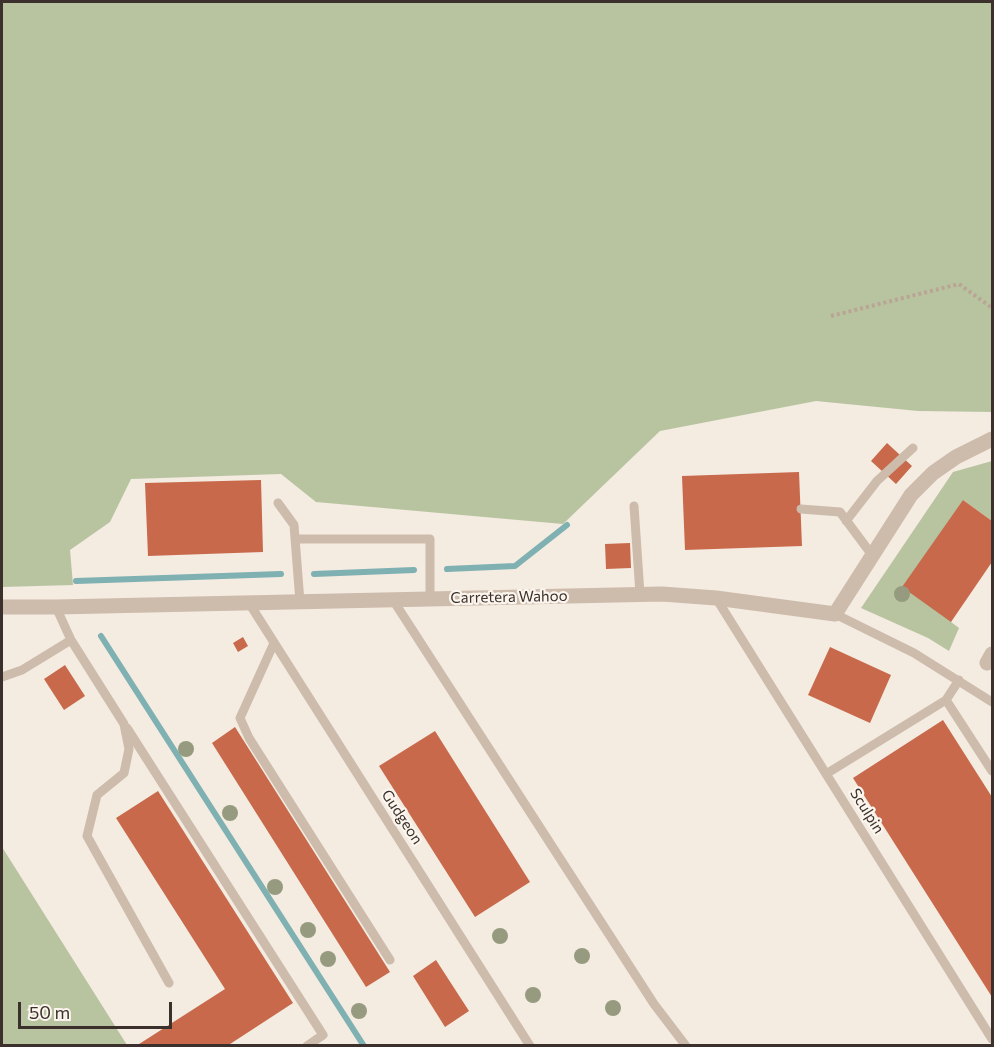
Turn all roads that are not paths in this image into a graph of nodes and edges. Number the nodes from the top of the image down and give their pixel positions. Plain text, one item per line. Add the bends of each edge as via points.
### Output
1 (993, 440) edge
2 (913, 448) dead end
3 (278, 503) dead end
4 (634, 506) dead end
5 (801, 509) dead end
6 (846, 521) junction
7 (295, 539) junction
8 (873, 555) junction
9 (640, 594) junction
10 (716, 598) junction
11 (430, 599) junction
12 (393, 600) junction
13 (300, 602) junction
14 (249, 603) junction
15 (2, 607) edge
16 (56, 607) junction
17 (835, 614) junction
18 (71, 640) junction
19 (274, 643) junction
20 (2, 677) edge
21 (958, 680) junction
22 (946, 700) junction
23 (993, 702) edge
24 (124, 724) junction
25 (993, 771) edge
26 (826, 774) junction
27 (390, 960) dead end
28 (169, 983) dead end
29 (993, 1039) edge
30 (307, 1046) edge
31 (530, 1046) edge
32 (686, 1046) edge

1 - 8 street via 933,472 910,495
2 - 6 lane via 876,481
3 - 7 lane via 294,525
4 - 9 lane
5 - 6 lane via 840,512
6 - 8 lane
7 - 11 lane via 430,539
7 - 13 lane
8 - 17 street
9 - 10 street, Carretera Wahoo
9 - 11 street, Carretera Wahoo
10 - 17 street, Carretera Wahoo
10 - 26 lane, Sculpin
11 - 12 street, Carretera Wahoo
12 - 13 street, Carretera Wahoo
12 - 32 lane via 654,1004
13 - 14 street, Carretera Wahoo
14 - 16 street, Carretera Wahoo
14 - 19 lane, Gudgeon
15 - 16 street, Carretera Wahoo
16 - 18 lane
17 - 21 lane, Carretera Wahoo
18 - 20 lane
18 - 24 lane
19 - 27 lane via 240,718
19 - 31 lane, Gudgeon
21 - 22 lane
21 - 23 lane, Carretera Wahoo
22 - 25 lane
22 - 26 lane
24 - 28 lane via 129,749 124,773 97,795 87,836
24 - 30 lane via 322,1035
26 - 29 lane, Sculpin

